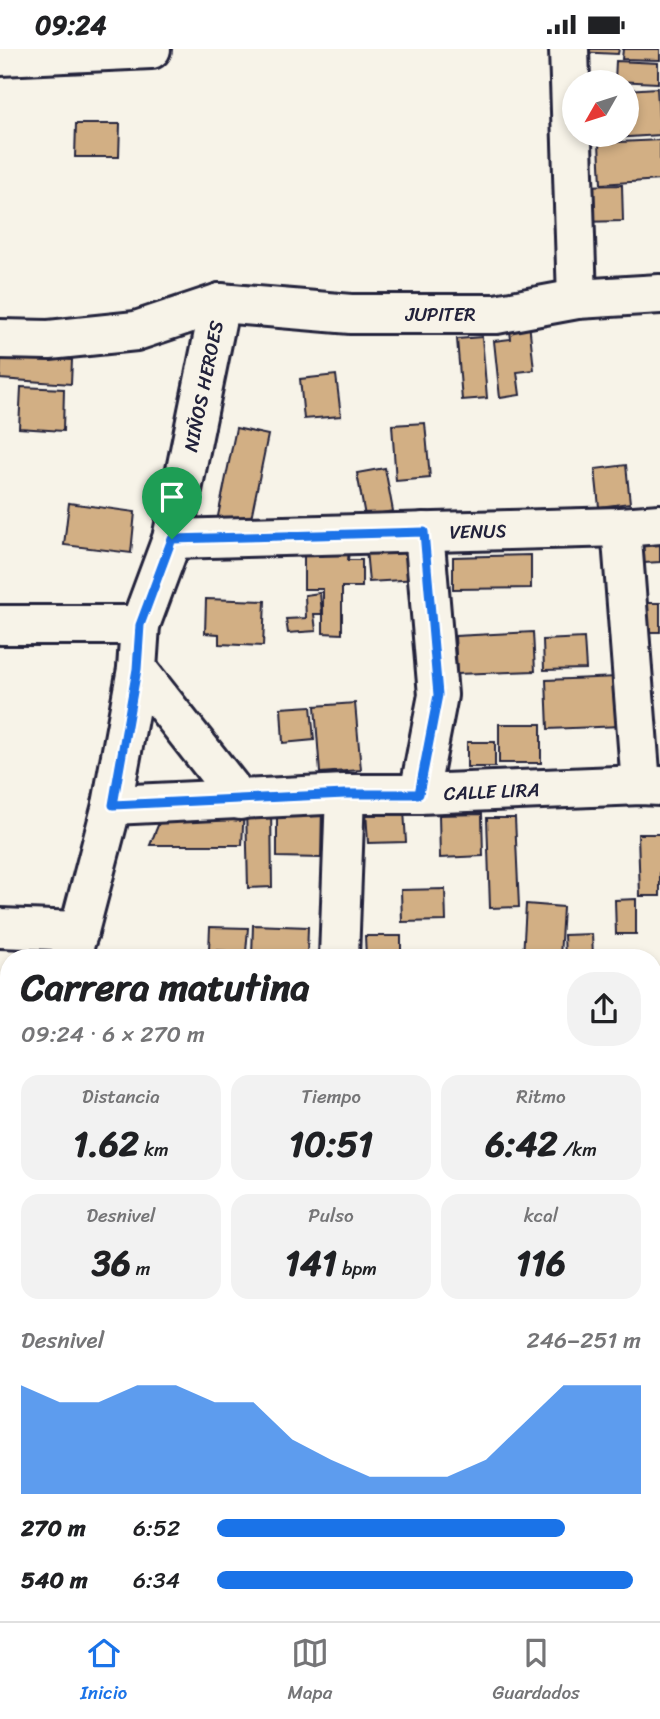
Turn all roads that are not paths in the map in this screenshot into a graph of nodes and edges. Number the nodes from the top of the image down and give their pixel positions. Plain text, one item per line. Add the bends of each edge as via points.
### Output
1 (151, 49) edge
2 (569, 49) edge
3 (0, 56) edge
4 (660, 295) edge
5 (577, 299) junction
6 (220, 303) junction
7 (0, 339) edge
8 (660, 524) edge
9 (621, 527) junction
10 (424, 532) junction
11 (172, 539) junction
12 (0, 625) edge
13 (140, 625) junction
14 (137, 669) junction
15 (651, 786) edge
16 (345, 794) junction
17 (419, 794) junction
18 (240, 800) junction
19 (113, 805) junction
20 (0, 928) edge
21 (74, 944) edge
22 (339, 949) edge

1 - 3 street
2 - 5 street
4 - 5 street, JUPITER
5 - 6 street, JUPITER via 496,314 351,314
6 - 7 street via 136,331 49,340
6 - 11 street, NIÑOS HEROES
8 - 9 street, VENUS
9 - 10 street, VENUS
9 - 15 street
10 - 11 street, VENUS
10 - 17 street via 438,695
11 - 13 street, NIÑOS HEROES
12 - 13 street
13 - 14 street, NIÑOS HEROES
14 - 18 street
14 - 19 street, NIÑOS HEROES
15 - 17 street, CALLE LIRA
16 - 17 street, CALLE LIRA
16 - 18 street, CALLE LIRA
16 - 22 street
18 - 19 street, CALLE LIRA
19 - 21 street, NIÑOS HEROES
20 - 21 street

